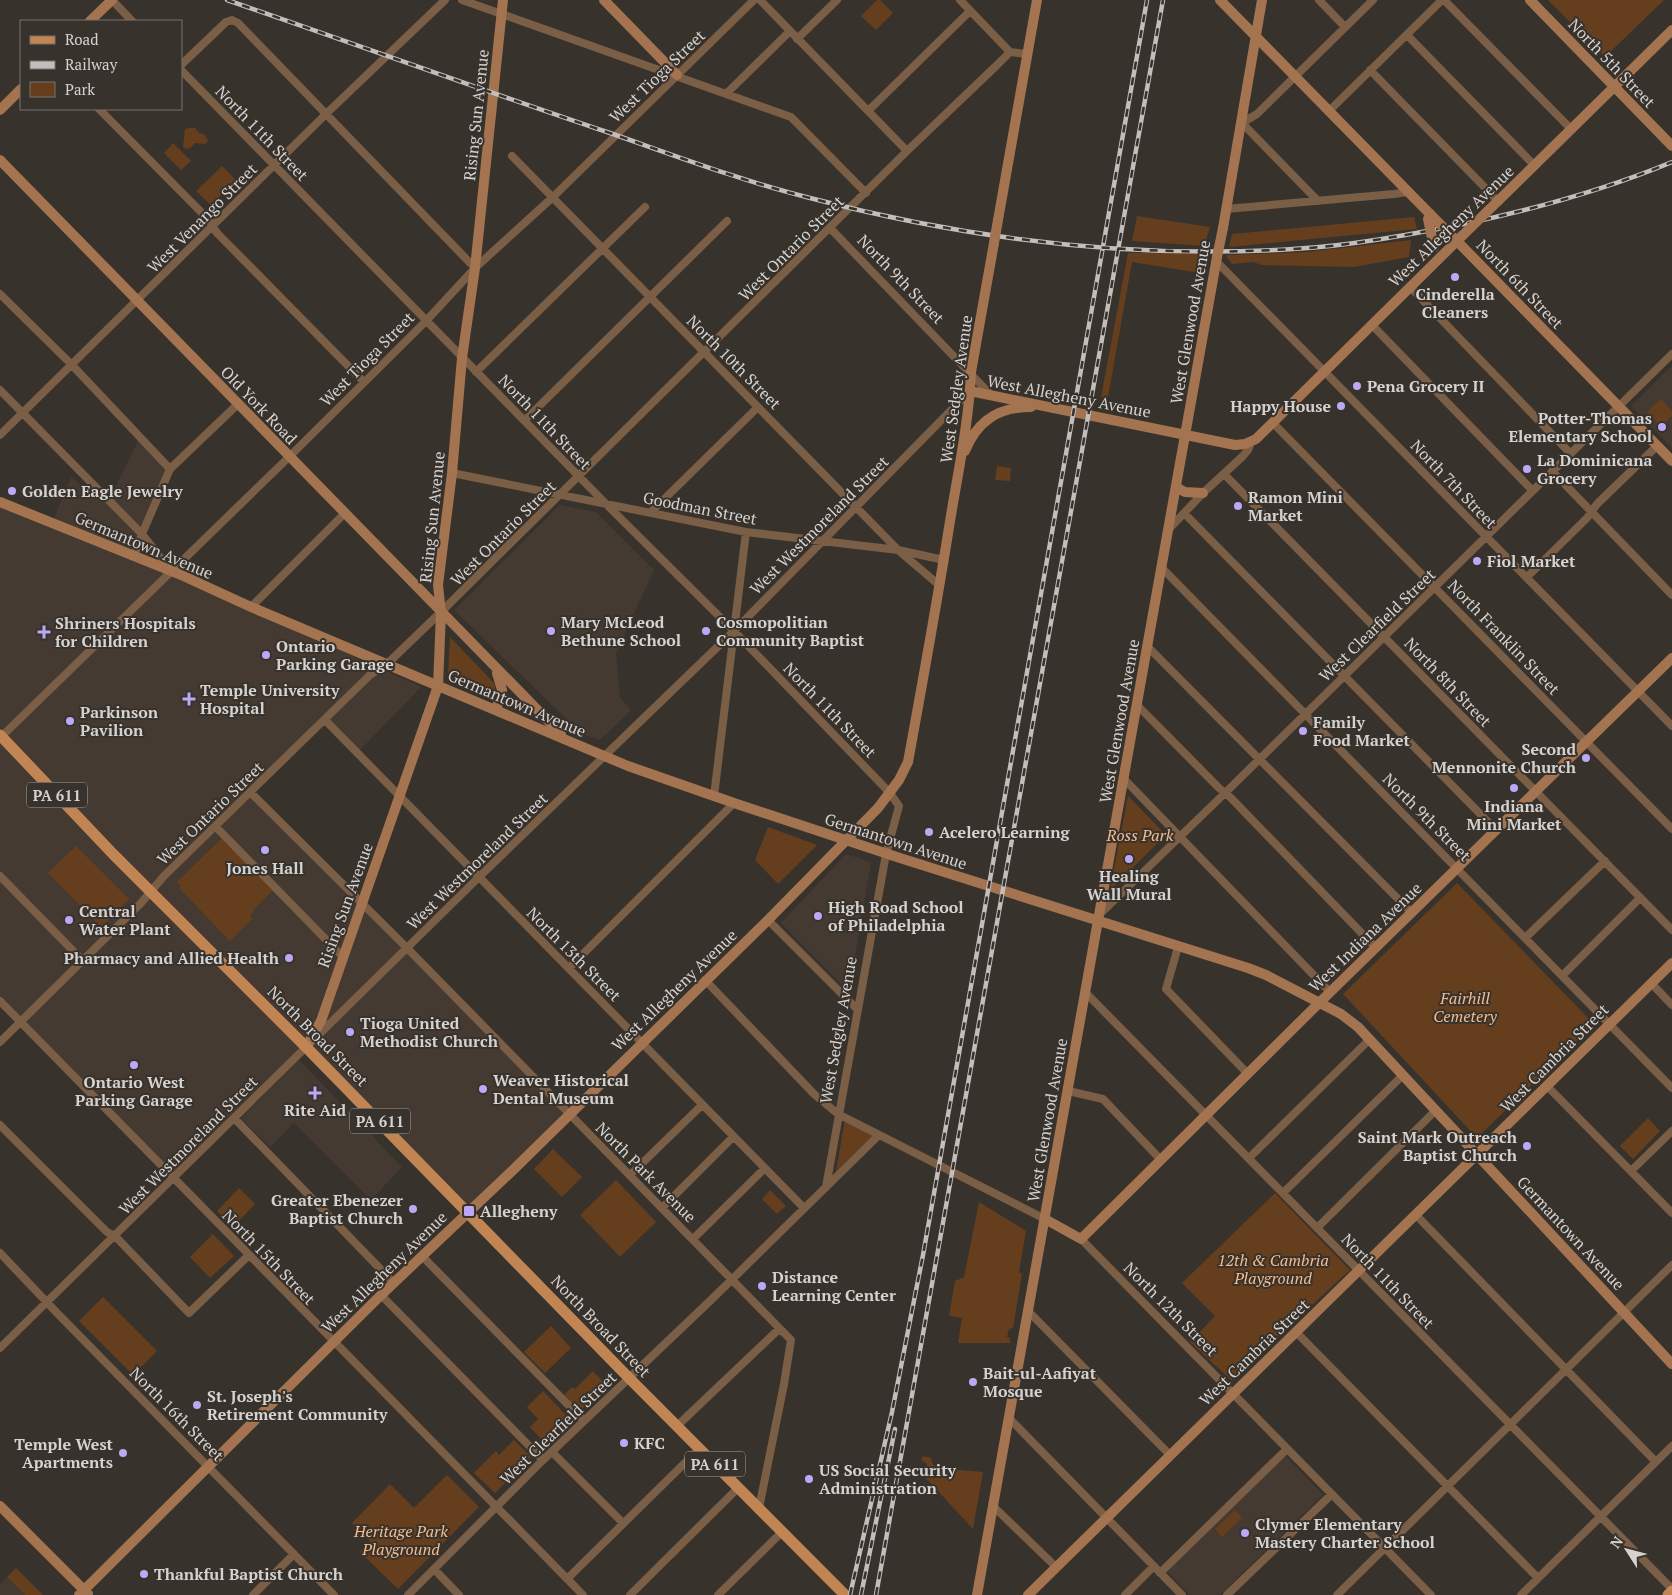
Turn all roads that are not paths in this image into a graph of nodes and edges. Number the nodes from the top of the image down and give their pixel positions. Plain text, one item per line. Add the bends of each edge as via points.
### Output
1 (112, 0) edge
2 (445, 0) edge
3 (462, 0) edge
4 (502, 0) edge
5 (604, 0) edge
6 (754, 0) edge
7 (760, 0) edge
8 (837, 0) edge
9 (960, 0) edge
10 (1037, 0) edge
11 (1220, 0) edge
12 (1262, 0) edge
13 (1319, 0) edge
14 (1373, 0) edge
15 (1443, 0) edge
16 (1530, 0) edge
17 (970, 10) junction
18 (501, 13) junction
19 (91, 20) edge
20 (131, 20) edge
21 (1345, 27) junction
22 (1672, 30) edge
23 (790, 31) junction
24 (1407, 35) junction
25 (1256, 36) junction
26 (797, 39) junction
27 (1010, 52) junction
28 (1027, 54) junction
29 (182, 64) edge
30 (1370, 70) junction
31 (182, 71) edge
32 (677, 75) junction
33 (1295, 77) junction
34 (1615, 86) junction
35 (20, 90) edge
36 (727, 93) junction
37 (0, 110) edge
38 (100, 110) edge
39 (868, 111) junction
40 (1329, 111) junction
41 (326, 114) junction
42 (1242, 123) junction
43 (1571, 129) junction
44 (1671, 146) edge
45 (907, 152) junction
46 (512, 156) dead end
47 (0, 160) edge
48 (1534, 165) junction
49 (274, 166) junction
50 (1408, 192) junction
51 (866, 193) junction
52 (552, 197) junction
53 (1318, 200) junction
54 (1498, 201) junction
55 (645, 208) dead end
56 (1226, 209) junction
57 (1430, 214) junction
58 (727, 221) dead end
59 (212, 226) junction
60 (830, 228) junction
61 (1458, 238) junction
62 (603, 249) junction
63 (1217, 259) junction
64 (1437, 261) junction
65 (475, 268) junction
66 (1410, 287) junction
67 (0, 294) edge
68 (650, 298) junction
69 (137, 301) junction
70 (426, 321) junction
71 (1372, 325) junction
72 (705, 352) junction
73 (1672, 354) edge
74 (462, 358) junction
75 (72, 365) junction
76 (1325, 371) junction
77 (476, 372) junction
78 (971, 372) junction
79 (364, 382) junction
80 (0, 390) edge
81 (970, 391) junction
82 (991, 395) junction
83 (0, 396) edge
84 (10, 400) junction
85 (238, 404) junction
86 (1044, 406) junction
87 (758, 407) junction
88 (1618, 407) junction
89 (24, 413) junction
90 (525, 420) junction
91 (1273, 423) junction
92 (1185, 434) junction
93 (0, 435) edge
94 (1251, 442) junction
95 (1657, 446) junction
96 (1570, 453) junction
97 (289, 457) junction
98 (1672, 461) edge
99 (960, 464) junction
100 (170, 469) junction
101 (1552, 471) junction
102 (452, 473) junction
103 (1225, 475) junction
104 (578, 476) junction
105 (1176, 486) junction
106 (1532, 490) junction
107 (1203, 493) junction
108 (561, 495) junction
109 (0, 502) edge
110 (606, 504) junction
111 (857, 507) junction
112 (651, 512) junction
113 (1592, 512) junction
114 (1184, 513) junction
115 (344, 514) junction
116 (1169, 529) junction
117 (746, 532) junction
118 (142, 534) junction
119 (1486, 536) junction
120 (822, 541) junction
121 (898, 550) junction
122 (134, 556) junction
123 (944, 560) junction
124 (1162, 567) junction
125 (171, 571) junction
126 (1527, 577) junction
127 (939, 585) junction
128 (1435, 587) junction
129 (1672, 594) edge
130 (251, 606) junction
131 (441, 613) junction
132 (734, 631) junction
133 (1384, 636) junction
134 (1148, 646) junction
135 (1672, 658) edge
136 (387, 664) junction
137 (496, 670) junction
138 (1344, 676) junction
139 (438, 686) junction
140 (1638, 692) junction
141 (1137, 705) junction
142 (496, 710) junction
143 (1304, 714) junction
144 (325, 720) junction
145 (1672, 726) edge
146 (0, 737) edge
147 (569, 741) junction
148 (1586, 742) junction
149 (604, 756) junction
150 (1260, 759) junction
151 (899, 780) joint
152 (1124, 780) junction
153 (1536, 792) junction
154 (251, 793) junction
155 (890, 793) junction
156 (1225, 793) junction
157 (400, 796) junction
158 (714, 796) junction
159 (734, 803) junction
160 (216, 827) junction
161 (1672, 829) edge
162 (1496, 830) junction
163 (1180, 836) junction
164 (846, 840) junction
165 (886, 854) junction
166 (1605, 861) junction
167 (1456, 869) junction
168 (0, 876) edge
169 (479, 877) junction
170 (151, 892) junction
171 (1640, 898) junction
172 (362, 905) junction
173 (1412, 913) junction
174 (1099, 918) junction
175 (768, 920) junction
176 (1672, 930) edge
177 (1525, 938) junction
178 (1178, 947) junction
179 (407, 948) junction
180 (1376, 948) junction
181 (343, 956) junction
182 (83, 961) junction
183 (1672, 963) edge
184 (569, 968) junction
185 (1562, 975) junction
186 (705, 980) junction
187 (1651, 983) junction
188 (1085, 992) junction
189 (1330, 992) junction
190 (0, 1001) edge
191 (1319, 1003) junction
192 (1672, 1005) edge
193 (857, 1008) junction
194 (20, 1022) junction
195 (1609, 1024) junction
196 (1370, 1039) junction
197 (0, 1042) edge
198 (642, 1042) junction
199 (306, 1047) junction
200 (1248, 1074) junction
201 (1403, 1075) junction
202 (1546, 1086) junction
203 (1672, 1088) edge
204 (1068, 1091) junction
205 (702, 1105) junction
206 (1436, 1110) junction
207 (569, 1114) junction
208 (838, 1114) junction
209 (1206, 1115) junction
210 (234, 1118) junction
211 (0, 1126) edge
212 (1672, 1131) edge
213 (879, 1135) junction
214 (733, 1137) junction
215 (1477, 1154) junction
216 (1249, 1158) junction
217 (1161, 1160) junction
218 (765, 1168) junction
219 (1631, 1171) junction
220 (630, 1175) junction
221 (173, 1178) junction
222 (826, 1187) junction
223 (1283, 1193) junction
224 (662, 1208) junction
225 (804, 1208) junction
226 (468, 1211) junction
227 (1672, 1213) edge
228 (1416, 1215) junction
229 (1045, 1219) junction
230 (1317, 1228) junction
231 (115, 1236) junction
232 (693, 1239) junction
233 (1081, 1239) junction
234 (0, 1253) edge
235 (249, 1255) junction
236 (422, 1256) junction
237 (1672, 1265) edge
238 (1359, 1270) junction
239 (732, 1279) junction
240 (394, 1283) junction
241 (381, 1295) junction
242 (47, 1302) junction
243 (1028, 1312) junction
244 (1624, 1312) junction
245 (779, 1328) junction
246 (1296, 1332) junction
247 (333, 1343) junction
248 (0, 1348) edge
249 (1672, 1364) edge
250 (1567, 1369) junction
251 (629, 1378) junction
252 (1233, 1394) junction
253 (1009, 1418) junction
254 (584, 1421) junction
255 (1510, 1425) junction
256 (677, 1426) junction
257 (1672, 1446) edge
258 (700, 1448) junction
259 (1287, 1449) junction
260 (552, 1452) junction
261 (1170, 1455) junction
262 (543, 1460) junction
263 (1656, 1462) junction
264 (208, 1466) junction
265 (1446, 1486) junction
266 (739, 1487) junction
267 (1332, 1494) junction
268 (0, 1506) edge
269 (993, 1506) junction
270 (495, 1508) junction
271 (759, 1508) junction
272 (1107, 1517) junction
273 (1601, 1517) junction
274 (623, 1523) junction
275 (783, 1531) junction
276 (1384, 1548) junction
277 (294, 1554) junction
278 (1154, 1566) junction
279 (1056, 1567) junction
280 (434, 1569) junction
281 (1160, 1572) junction
282 (1538, 1578) junction
283 (567, 1579) junction
284 (1672, 1590) edge
285 (84, 1593) edge
286 (1035, 1593) edge
287 (253, 1595) edge
288 (334, 1595) edge
289 (408, 1595) edge
290 (459, 1595) edge
291 (583, 1595) edge
292 (630, 1595) edge
293 (718, 1595) edge
294 (845, 1595) edge
295 (977, 1595) edge
296 (1125, 1595) edge
297 (1182, 1595) edge
298 (1227, 1595) edge
299 (1336, 1595) edge
300 (1431, 1595) edge
301 (1522, 1595) edge
302 (1668, 1595) edge

1 - 19 street
1 - 20 street
2 - 41 street, West Venango Street
3 - 18 street
4 - 18 street, Rising Sun Avenue
5 - 32 street
6 - 32 street, West Tioga Street
7 - 23 street
8 - 26 street
9 - 17 street
10 - 28 street, West Sedgley Avenue
11 - 25 street, North 6th Street
12 - 25 street, West Glenwood Avenue
13 - 21 street
14 - 21 street
15 - 24 street
15 - 43 street
16 - 34 street, North 5th Street
17 - 27 street
17 - 39 street
18 - 32 street
18 - 65 street, Rising Sun Avenue
21 - 33 street
22 - 34 street, West Allegheny Avenue
23 - 26 street
23 - 36 street
24 - 30 street
24 - 48 street
25 - 33 street, North 6th Street
25 - 42 street, West Glenwood Avenue
26 - 39 street
27 - 28 street
27 - 45 street, West Ontario Street
28 - 78 street, West Sedgley Avenue, bridge
29 - 41 street via 226,22 233,21
30 - 40 street
30 - 54 street
31 - 49 street, North 11th Street
32 - 36 street
32 - 52 street, West Tioga Street
33 - 40 street, North 6th Street
33 - 42 street via 1257,114
34 - 43 street, West Allegheny Avenue
34 - 44 street, North 5th Street
35 - 37 street
36 - 51 street via 791,117
38 - 59 street
39 - 45 street
40 - 50 street, North 6th Street
41 - 49 street, West Venango Street
41 - 65 street
42 - 53 street
42 - 56 street, West Glenwood Avenue
43 - 48 street, West Allegheny Avenue
45 - 51 street, West Ontario Street
46 - 52 street, North 10th Street
47 - 69 street, Old York Road
48 - 54 street, West Allegheny Avenue
49 - 59 street, West Venango Street
49 - 70 street, North 11th Street
50 - 53 street
50 - 57 street, North 6th Street
51 - 60 street, West Ontario Street
52 - 62 street, North 10th Street
52 - 65 street, West Tioga Street
53 - 56 street
54 - 61 street, West Allegheny Avenue, bridge
55 - 62 street
56 - 63 street, West Glenwood Avenue, bridge
57 - 61 street, North 6th Street, bridge
57 - 64 street, bridge via 1428,219
58 - 68 street
59 - 69 street, West Venango Street
59 - 79 street
60 - 72 street, West Ontario Street
60 - 78 street, North 9th Street
61 - 64 street, West Allegheny Avenue
61 - 88 street, North 6th Street
62 - 68 street, North 10th Street
62 - 77 street
63 - 76 street, North 7th Street
63 - 92 street, West Glenwood Avenue
64 - 66 street, West Allegheny Avenue
65 - 70 street, West Tioga Street
65 - 74 street, Rising Sun Avenue
66 - 71 street, West Allegheny Avenue
66 - 96 street
67 - 75 street
68 - 72 street, North 10th Street
68 - 90 street
69 - 75 street, West Venango Street
69 - 85 street, Old York Road
70 - 74 street, North 11th Street
70 - 79 street, West Tioga Street
71 - 76 street, West Allegheny Avenue
71 - 106 street
72 - 87 street, North 10th Street
72 - 104 street, West Ontario Street
73 - 88 street, West Clearfield Street
74 - 77 street, North 11th Street
74 - 102 street, Rising Sun Avenue
75 - 89 street, West Venango Street
75 - 100 street
76 - 91 street, West Allegheny Avenue
76 - 119 street, North 7th Street
77 - 90 street, North 11th Street
78 - 81 street, West Sedgley Avenue
78 - 82 street, North 9th Street
79 - 97 street, West Tioga Street
80 - 84 street
81 - 82 street, West Allegheny Avenue
81 - 99 street, West Sedgley Avenue
81 - 111 street, West Westmoreland Street
82 - 86 street, West Allegheny Avenue
83 - 84 street
84 - 89 street
85 - 97 street, Old York Road
85 - 100 street
86 - 92 street, West Allegheny Avenue
86 - 99 street via 1013,408 983,422
87 - 111 street, North 10th Street
87 - 112 street
88 - 95 street, North 6th Street
88 - 96 street, West Clearfield Street
89 - 93 street, West Venango Street
89 - 118 street
90 - 104 street, North 11th Street
91 - 94 street, West Allegheny Avenue
91 - 128 street, North Franklin Street
92 - 94 street, West Allegheny Avenue via 1236,445
92 - 105 street, West Glenwood Avenue
94 - 103 street, West Allegheny Avenue via 1248,450
95 - 98 street, North 6th Street
95 - 113 street
96 - 101 street, West Clearfield Street
97 - 115 street, Old York Road
97 - 125 street, West Tioga Street
99 - 123 street, West Sedgley Avenue
100 - 118 street
101 - 106 street, West Clearfield Street
101 - 113 street
102 - 108 street, Goodman Street
102 - 131 street, Rising Sun Avenue via 438,584
103 - 107 street, West Allegheny Avenue
103 - 133 street, North 8th Street
104 - 108 street, West Ontario Street
104 - 110 street, North 11th Street
105 - 107 street via 1185,492
105 - 116 street, West Glenwood Avenue
106 - 119 street, West Clearfield Street
107 - 114 street, West Allegheny Avenue
108 - 110 street, Goodman Street
108 - 131 street, West Ontario Street
109 - 122 street, Germantown Avenue
110 - 112 street, Goodman Street
110 - 132 street, North 11th Street
111 - 120 street, West Westmoreland Street
111 - 121 street, North 10th Street
112 - 117 street, Goodman Street
113 - 126 street
113 - 129 street
114 - 116 street, West Allegheny Avenue
114 - 138 street
115 - 130 street
115 - 131 street, Old York Road
116 - 124 street, West Glenwood Avenue
117 - 120 street, Goodman Street
117 - 132 street
118 - 122 street
118 - 125 street
119 - 126 street, North 7th Street
119 - 128 street, West Clearfield Street
120 - 121 street, Goodman Street
120 - 132 street, West Westmoreland Street
121 - 123 street, Goodman Street
121 - 127 street, North 10th Street
122 - 125 street, Germantown Avenue
123 - 127 street, West Sedgley Avenue
124 - 134 street, West Glenwood Avenue
124 - 143 street, North 9th Street
125 - 130 street, Germantown Avenue
125 - 146 street, West Tioga Street
126 - 140 street, North 7th Street
127 - 151 street, West Sedgley Avenue via 908,762
128 - 133 street, West Clearfield Street
128 - 148 street, North Franklin Street
130 - 136 street, Germantown Avenue
131 - 136 street, West Ontario Street
131 - 137 street, Old York Road
131 - 139 street, Rising Sun Avenue
132 - 149 street, West Westmoreland Street
132 - 155 street, North 11th Street
132 - 158 street
133 - 138 street, West Clearfield Street
133 - 153 street, North 8th Street
134 - 141 street, West Glenwood Avenue
134 - 150 street
135 - 140 street, West Indiana Avenue
136 - 139 street, Germantown Avenue
136 - 144 street, West Ontario Street via 370,675
137 - 142 street via 502,690
137 - 147 street, Old York Road
138 - 143 street, West Clearfield Street
138 - 162 street
139 - 142 street, Germantown Avenue
139 - 157 street, Rising Sun Avenue
140 - 145 street, North 7th Street
140 - 148 street, West Indiana Avenue
141 - 152 street, West Glenwood Avenue
141 - 156 street
142 - 147 street, Germantown Avenue
143 - 150 street, West Clearfield Street
143 - 167 street, North 9th Street
144 - 154 street, West Ontario Street
144 - 157 street, North 13th Street
146 - 170 main road, North Broad Street / PA 611
147 - 149 street, Germantown Avenue
148 - 153 street, West Indiana Avenue
148 - 161 street, North Franklin Street
149 - 158 street, Germantown Avenue
149 - 169 street, West Westmoreland Street
150 - 156 street, West Clearfield Street
150 - 173 street
151 - 155 street, West Allegheny Avenue
152 - 163 street
152 - 174 street, West Glenwood Avenue
153 - 162 street, West Indiana Avenue
153 - 166 street, North 8th Street
154 - 160 street, West Ontario Street
154 - 172 street, North Park Avenue
155 - 164 street, West Allegheny Avenue
155 - 165 street, West Sedgley Avenue via 898,806
156 - 163 street, West Clearfield Street
156 - 180 street
157 - 169 street, North 13th Street
157 - 172 street, Rising Sun Avenue
158 - 159 street, Germantown Avenue
159 - 164 street, Germantown Avenue
159 - 184 street
160 - 170 street, West Ontario Street
160 - 181 street
162 - 167 street, West Indiana Avenue
163 - 174 street, West Clearfield Street
163 - 189 street
164 - 165 street, Germantown Avenue
164 - 175 street, West Allegheny Avenue
165 - 174 street, Germantown Avenue
165 - 193 street, West Sedgley Avenue
166 - 171 street, North 8th Street
166 - 177 street
167 - 173 street, West Indiana Avenue
167 - 177 street, North 9th Street
168 - 182 street
169 - 179 street, West Westmoreland Street
169 - 184 street, North 13th Street
170 - 182 street, West Ontario Street
170 - 199 main road, North Broad Street / PA 611
171 - 176 street, North 8th Street
171 - 185 street
172 - 179 street, North Park Avenue
172 - 181 street, Rising Sun Avenue
173 - 180 street, West Indiana Avenue
174 - 178 street, Germantown Avenue
174 - 188 street, West Glenwood Avenue
175 - 186 street, West Allegheny Avenue
175 - 193 street
177 - 185 street, North 9th Street
178 - 191 street, Germantown Avenue via 1266,975
178 - 200 street via 1166,988
179 - 199 street, West Westmoreland Street
179 - 207 street, North Park Avenue
180 - 189 street, West Indiana Avenue
181 - 199 street, Rising Sun Avenue via 321,1021
182 - 194 street, West Ontario Street
183 - 187 street, West Cambria Street
184 - 198 street, North 13th Street
185 - 195 street, North 9th Street
186 - 198 street, West Allegheny Avenue
186 - 208 street, North 12th Street via 814,1094
187 - 192 street
187 - 195 street, West Cambria Street
188 - 204 street, West Glenwood Avenue
188 - 209 street, North 11th Street
189 - 191 street, West Indiana Avenue
190 - 194 street, North 15th Street
191 - 196 street, Germantown Avenue via 1349,1019
191 - 200 street, West Indiana Avenue
193 - 208 street, West Sedgley Avenue
194 - 197 street, West Ontario Street
194 - 221 street, North 15th Street
195 - 202 street, West Cambria Street
195 - 203 street, North 9th Street
196 - 201 street, Germantown Avenue
196 - 216 street
198 - 205 street, North 13th Street
198 - 207 street, West Allegheny Avenue
199 - 210 street, West Westmoreland Street
199 - 226 main road, North Broad Street / PA 611
200 - 209 street, West Indiana Avenue
201 - 206 street, Germantown Avenue
201 - 223 street
202 - 215 street, West Cambria Street
202 - 219 street
204 - 217 street via 1103,1099
204 - 229 street, West Glenwood Avenue
205 - 214 street, North 13th Street
205 - 220 street
206 - 215 street, Germantown Avenue
206 - 230 street
207 - 220 street, North Park Avenue
207 - 226 street, West Allegheny Avenue
208 - 213 street, North 12th Street
208 - 222 street, West Sedgley Avenue
209 - 216 street, North 11th Street
209 - 217 street, West Indiana Avenue
210 - 221 street, West Westmoreland Street
210 - 240 street
211 - 231 street via 107,1232
212 - 219 street
213 - 222 street, West Clearfield Street
213 - 229 street, North 12th Street
214 - 218 street, North 13th Street
214 - 224 street
215 - 228 street, West Cambria Street
215 - 244 street, Germantown Avenue
216 - 223 street, North 11th Street
217 - 233 street, West Indiana Avenue
218 - 225 street, North 13th Street
218 - 232 street
219 - 227 street
220 - 224 street, North Park Avenue
221 - 231 street, West Westmoreland Street
221 - 235 street, North 15th Street
222 - 225 street, West Clearfield Street
223 - 230 street, North 11th Street
224 - 232 street, North Park Avenue
225 - 239 street, West Clearfield Street
226 - 236 street, West Allegheny Avenue
226 - 251 main road, North Broad Street / PA 611
228 - 238 street, West Cambria Street
228 - 250 street
229 - 233 street, North 12th Street
229 - 243 street, West Glenwood Avenue
230 - 238 street, North 11th Street
231 - 235 street via 189,1313
231 - 242 street, West Westmoreland Street
232 - 239 street, North Park Avenue
233 - 252 street, North 12th Street
234 - 242 street, North 16th Street
235 - 247 street, North 15th Street
236 - 240 street, West Allegheny Avenue
236 - 254 street
237 - 244 street
238 - 246 street, West Cambria Street
238 - 255 street, North 11th Street
239 - 245 street, North Park Avenue
239 - 251 street, West Clearfield Street
240 - 241 street, West Allegheny Avenue
241 - 247 street, West Allegheny Avenue
241 - 262 street
242 - 248 street, West Westmoreland Street
242 - 264 street, North 16th Street
243 - 253 street, West Glenwood Avenue
243 - 261 street
244 - 249 street, Germantown Avenue
244 - 250 street
245 - 256 street
245 - 271 street, North Park Avenue via 791,1340
246 - 252 street, West Cambria Street
246 - 265 street
247 - 264 street, West Allegheny Avenue
247 - 270 street, North 15th Street
250 - 255 street
250 - 263 street
251 - 254 street, West Clearfield Street
251 - 256 main road, North Broad Street / PA 611
252 - 259 street, North 12th Street
252 - 261 street, West Cambria Street
253 - 269 street, West Glenwood Avenue
253 - 272 street
254 - 260 street, West Clearfield Street
255 - 265 street
255 - 273 street, North 11th Street
256 - 258 main road, North Broad Street / PA 611
257 - 263 street
258 - 266 main road, North Broad Street / PA 611
258 - 274 street
259 - 267 street, North 12th Street
259 - 281 street
260 - 262 street, West Clearfield Street
260 - 274 street
261 - 272 street, West Cambria Street
262 - 270 street, West Clearfield Street
263 - 273 street
264 - 277 street, North 16th Street
264 - 285 street, West Allegheny Avenue
265 - 276 street
265 - 282 street
266 - 271 main road, North Broad Street / PA 611
266 - 292 street
267 - 276 street, North 12th Street
267 - 298 street
268 - 285 street
269 - 279 street
269 - 295 street, West Glenwood Avenue
270 - 280 street, West Clearfield Street
270 - 283 street, North 15th Street
271 - 275 main road, North Broad Street / PA 611
272 - 278 street
272 - 279 street, West Cambria Street
273 - 282 street
273 - 284 street, North 11th Street
274 - 283 street
275 - 293 street
275 - 294 main road, North Broad Street / PA 611
276 - 299 street
276 - 300 street, North 12th Street
277 - 287 street
277 - 288 street, North 16th Street
278 - 281 street
278 - 296 street
279 - 286 street, West Cambria Street
280 - 289 street, West Clearfield Street
280 - 290 street
281 - 297 street
282 - 301 street
283 - 291 street, North 15th Street
284 - 302 main road

